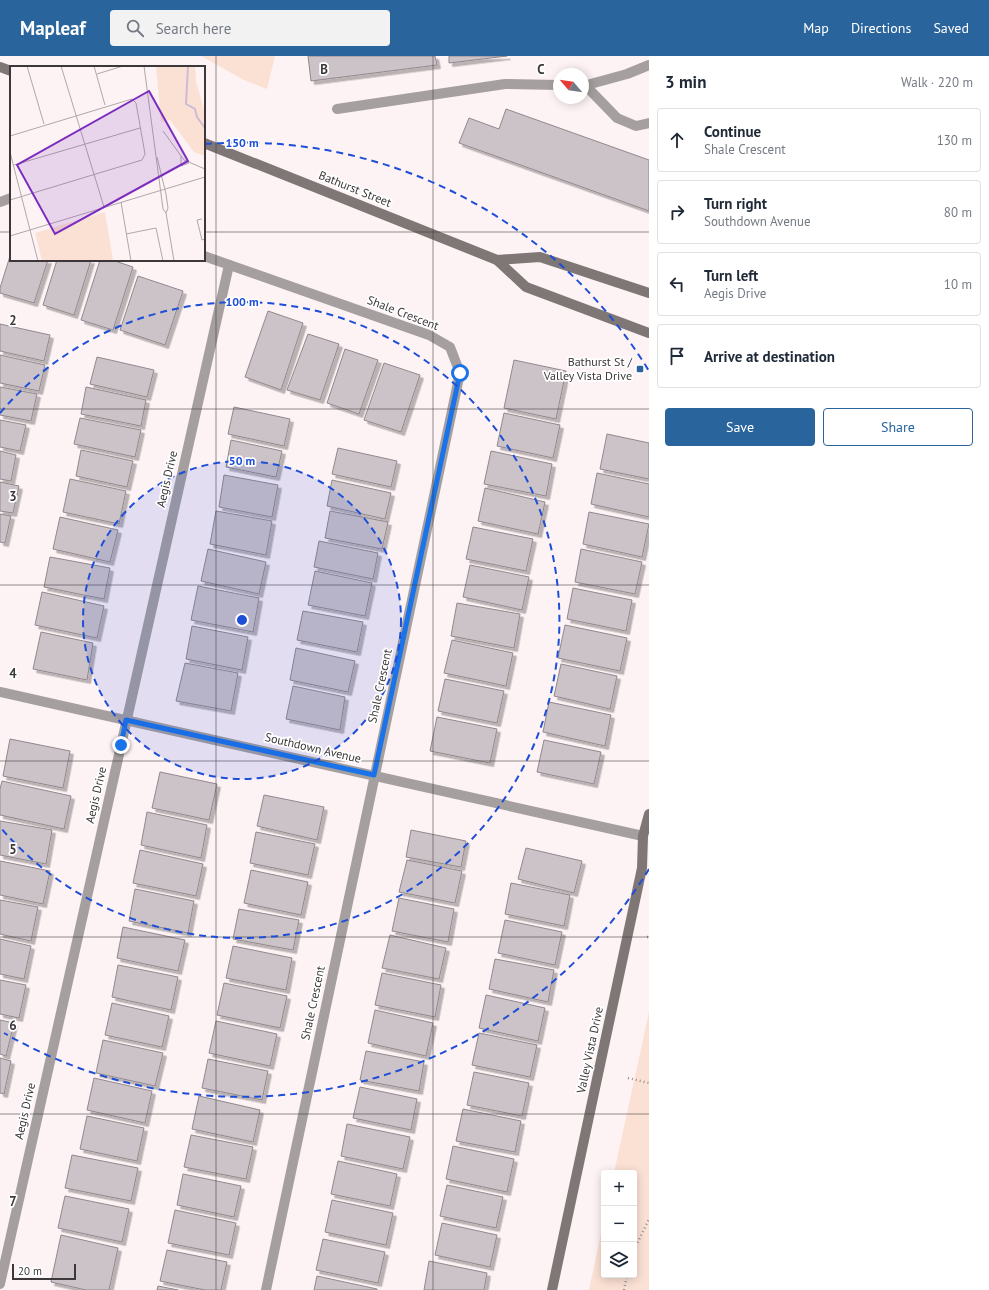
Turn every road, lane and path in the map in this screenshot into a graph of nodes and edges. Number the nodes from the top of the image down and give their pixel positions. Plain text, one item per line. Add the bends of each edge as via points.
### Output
1 (649, 65) edge
2 (0, 67) edge
3 (10, 71) edge
4 (553, 85) edge
5 (589, 85) edge
6 (589, 90) edge
7 (336, 109) dead end
8 (649, 123) edge
9 (205, 143) edge
10 (10, 198) edge
11 (0, 202) edge
12 (205, 256) edge
13 (496, 260) junction
14 (229, 265) junction
15 (649, 293) edge
16 (649, 332) edge
17 (0, 692) edge
18 (126, 720) junction
19 (374, 775) junction
20 (649, 814) edge
21 (643, 836) junction
22 (628, 1078) dead end
23 (649, 1083) edge
24 (649, 1219) edge
25 (637, 1244) edge
26 (626, 1278) edge
27 (0, 1284) edge
28 (266, 1290) edge
29 (552, 1290) edge
30 (624, 1290) edge

1 - 5 street
2 - 3 main road
4 - 7 street via 505,84
6 - 8 street via 617,118 636,126
9 - 13 main road, Bathurst Street
10 - 11 street
12 - 14 street, Shale Crescent
13 - 15 main road, Bathurst Street via 540,257
13 - 16 main road, Bathurst Street via 526,287
14 - 18 street, Aegis Drive
14 - 19 street, Shale Crescent via 429,335 450,347 460,373
17 - 18 street, Southdown Avenue
18 - 19 street, Southdown Avenue
18 - 27 street, Aegis Drive
19 - 21 street, Southdown Avenue
19 - 28 street, Shale Crescent
20 - 21 main road, Valley Vista Drive
21 - 29 main road, Valley Vista Drive via 642,868
22 - 23 path
24 - 25 path
26 - 30 path

